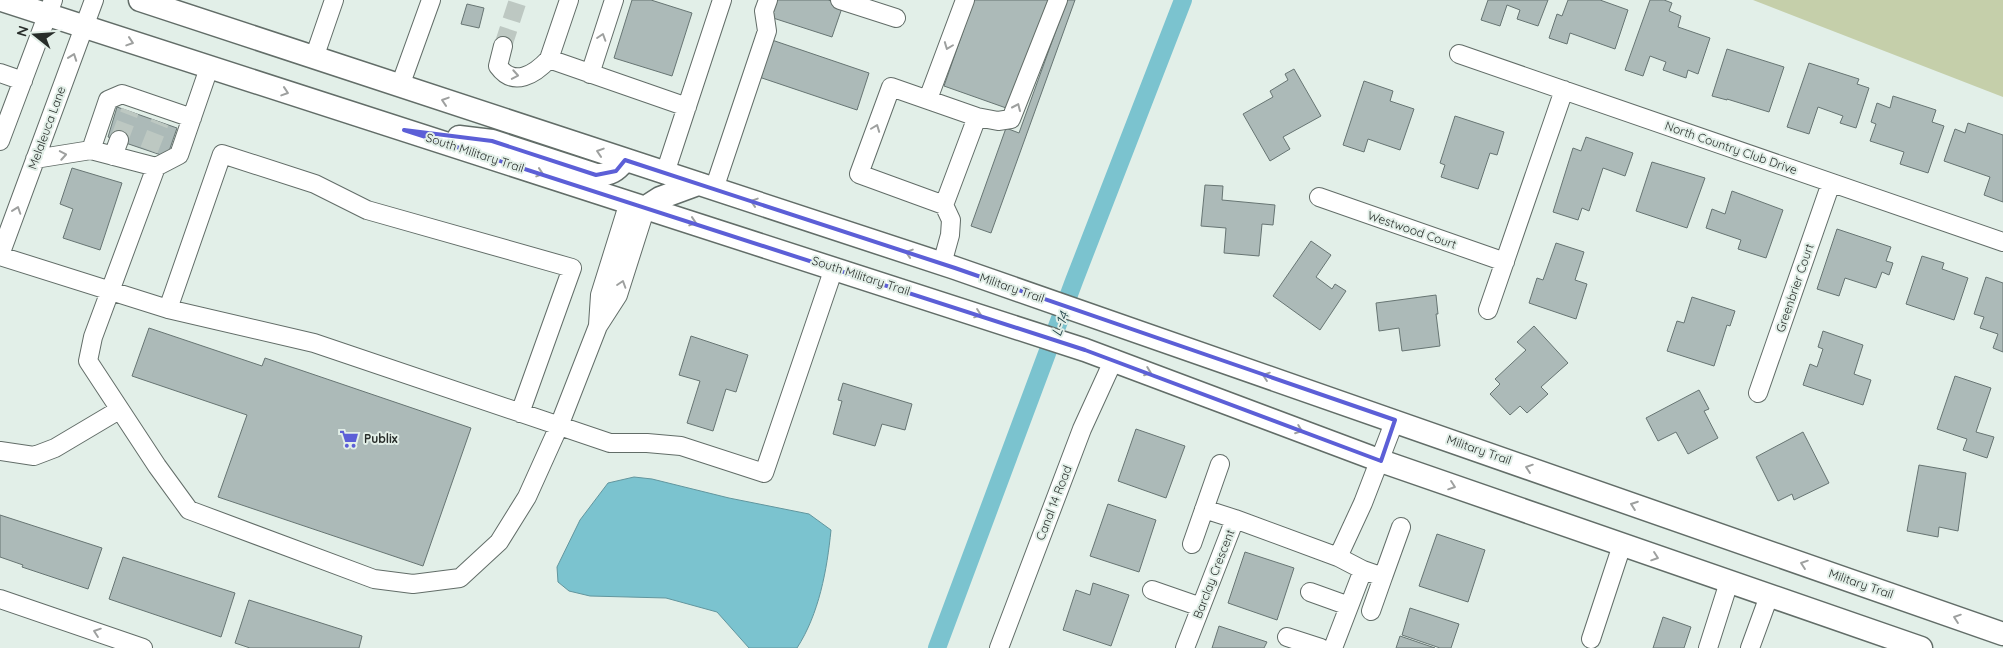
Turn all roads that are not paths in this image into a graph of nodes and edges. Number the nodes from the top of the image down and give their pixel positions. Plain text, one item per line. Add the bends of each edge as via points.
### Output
1 (2, 0) edge
2 (94, 0) edge
3 (140, 0) edge
4 (334, 0) edge
5 (431, 0) edge
6 (569, 0) edge
7 (614, 0) edge
8 (722, 0) edge
9 (768, 0) edge
10 (840, 0) edge
11 (965, 0) edge
12 (1058, 0) edge
13 (50, 8) edge
14 (896, 18) dead end
15 (84, 27) junction
16 (503, 46) tunnel mouth
17 (1459, 54) dead end
18 (314, 58) junction
19 (550, 59) junction
20 (209, 68) junction
21 (0, 73) edge
22 (590, 74) junction
23 (23, 81) junction
24 (400, 86) junction
25 (1564, 90) junction
26 (928, 99) junction
27 (687, 107) junction
28 (977, 117) junction
29 (192, 118) junction
30 (404, 130) junction
31 (0, 141) edge
32 (91, 150) junction
33 (34, 159) junction
34 (625, 160) junction
35 (150, 161) junction
36 (665, 173) junction
37 (1831, 183) junction
38 (706, 186) junction
39 (1319, 198) dead end
40 (638, 205) junction
41 (944, 206) junction
42 (2003, 242) edge
43 (0, 256) edge
44 (1505, 262) junction
45 (949, 266) junction
46 (834, 268) junction
47 (111, 291) junction
48 (168, 308) junction
49 (1488, 310) dead end
50 (1114, 360) junction
51 (1758, 393) dead end
52 (119, 410) junction
53 (520, 413) junction
54 (1395, 420) junction
55 (558, 426) junction
56 (0, 452) edge
57 (1381, 460) junction
58 (1220, 464) dead end
59 (1204, 509) junction
60 (1235, 519) junction
61 (1401, 526) dead end
62 (1192, 544) dead end
63 (1622, 546) junction
64 (1338, 557) junction
65 (1363, 570) junction
66 (1383, 577) junction
67 (1729, 582) junction
68 (1152, 590) dead end
69 (1310, 592) dead end
70 (1769, 596) junction
71 (0, 599) edge
72 (1349, 606) junction
73 (1201, 607) junction
74 (1371, 611) dead end
75 (2003, 634) edge
76 (1287, 637) dead end
77 (1591, 640) dead end
78 (143, 648) edge
79 (999, 648) edge
80 (1185, 648) edge
81 (1321, 648) edge
82 (1333, 648) edge
83 (1708, 648) edge
84 (1750, 648) edge
85 (1921, 648) edge

1 - 13 main road, South Military Trail
2 - 15 street, Melaleuca Lane
3 - 18 main road
4 - 18 street
5 - 24 street
6 - 19 street
22 -> 7 street
8 - 27 street
9 - 38 street via 764,11 767,31
10 - 14 street
11 -> 26 street
28 -> 12 street via 998,122 1011,119
13 - 15 main road, South Military Trail
13 - 23 street
15 -> 20 main road, South Military Trail
33 -> 15 street, Melaleuca Lane
16 -> 19 street via 498,66 511,76 530,76
17 - 25 street, North Country Club Drive
18 - 24 main road
19 - 22 street
20 - 29 street
20 -> 30 main road, South Military Trail
21 - 23 street
22 - 27 street
23 - 31 street
34 -> 24 main road
25 - 37 street, North Country Club Drive
25 - 44 street
26 - 28 street
41 -> 26 street via 859,174 891,87
27 - 36 street
28 - 41 street
29 - 32 street via 162,115 132,105 122,94 108,100
29 - 35 street via 179,155
30 - 34 main road via 492,141 596,175 616,171
30 -> 40 main road, South Military Trail
33 -> 32 street
32 - 35 street via 116,148
43 -> 33 street, Melaleuca Lane
34 - 36 main road
35 - 47 street
36 - 38 main road
37 - 42 street, North Country Club Drive
37 - 51 street, Greenbrier Court
38 - 40 main road
45 -> 38 main road
39 - 44 street, Westwood Court
40 -> 46 main road, South Military Trail
40 - 55 street via 618,295 598,326
41 - 45 street via 951,220
43 - 47 street
44 - 49 street
54 -> 45 main road, Military Trail
46 -> 50 main road, South Military Trail
46 - 55 street via 764,473 681,446 610,442
47 - 48 street
47 - 52 street via 93,337 88,361
48 - 53 street via 314,343
48 - 53 street via 222,154 315,184 366,210 572,268
50 -> 57 main road
50 - 79 street, Canal 14 Road via 1082,429
52 - 55 street via 189,510 374,579 413,584 460,578 499,542 528,497
52 - 56 street via 55,448 34,456
53 - 55 street
54 - 57 street
75 -> 54 main road, Military Trail
57 -> 63 main road
57 - 64 street
58 - 59 street
59 - 60 street
59 - 62 street
60 - 64 street, Barclay Crescent
60 - 73 street, Barclay Crescent
61 - 66 street
63 -> 67 main road
63 - 77 street
64 - 65 street, Barclay Crescent
65 - 66 street, Barclay Crescent
65 - 72 street
66 - 74 street
67 - 70 main road
67 - 83 street
68 - 73 street
69 - 72 street
70 - 84 street
70 - 85 main road
78 -> 71 street
72 - 82 street
73 - 80 street, Barclay Crescent
76 - 81 street

